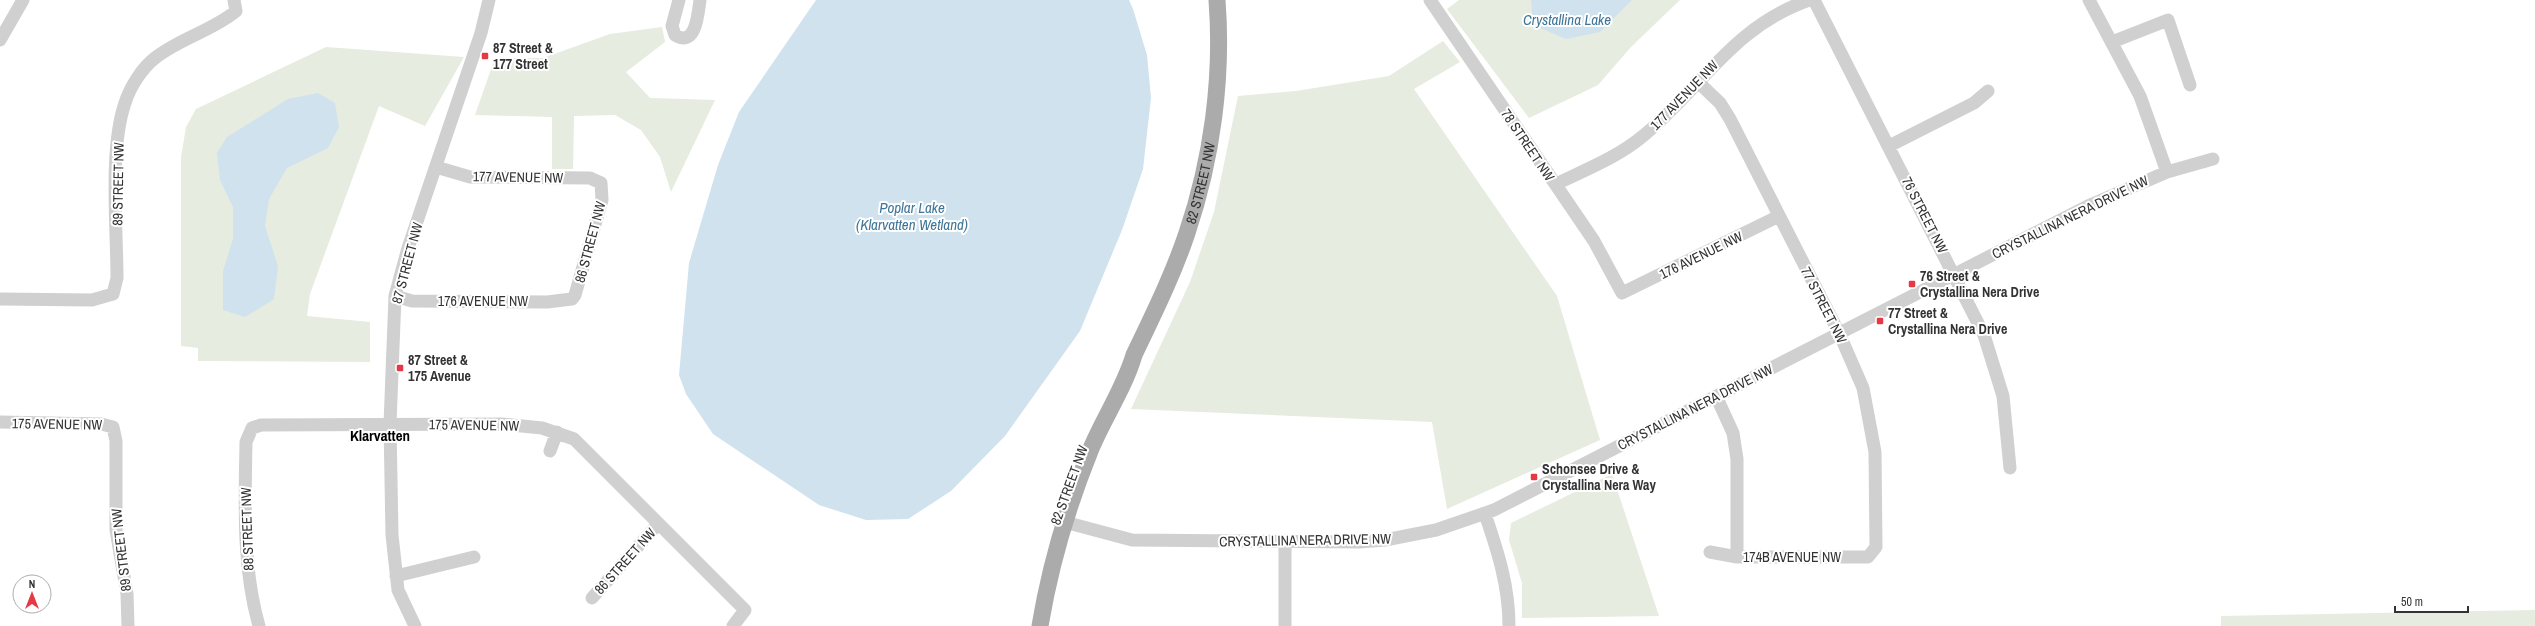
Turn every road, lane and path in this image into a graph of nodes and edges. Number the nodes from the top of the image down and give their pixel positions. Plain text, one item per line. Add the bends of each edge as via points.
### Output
1 (23, 0) edge
2 (489, 0) edge
3 (679, 0) edge
4 (700, 0) edge
5 (1218, 0) edge
6 (1430, 0) edge
7 (1809, 0) edge
8 (1814, 0) edge
9 (2089, 0) edge
10 (235, 5) edge
11 (0, 40) edge
12 (2112, 42) junction
13 (1697, 81) junction
14 (2190, 85) dead end
15 (1988, 91) dead end
16 (1890, 146) junction
17 (2213, 159) dead end
18 (436, 167) junction
19 (2167, 172) junction
20 (601, 183) joint
21 (1556, 184) junction
22 (1779, 216) junction
23 (1954, 274) junction
24 (1622, 292) joint
25 (395, 296) junction
26 (0, 299) edge
27 (572, 299) joint
28 (1839, 333) junction
29 (1716, 396) junction
30 (0, 422) edge
31 (390, 424) junction
32 (113, 427) joint
33 (249, 432) joint
34 (557, 432) junction
35 (550, 451) dead end
36 (2010, 468) dead end
37 (1485, 514) junction
38 (1061, 522) junction
39 (658, 524) junction
40 (1284, 542) junction
41 (1710, 552) dead end
42 (1873, 552) joint
43 (474, 557) dead end
44 (1737, 557) junction
45 (396, 576) junction
46 (592, 598) dead end
47 (128, 626) edge
48 (259, 626) edge
49 (415, 626) edge
50 (733, 626) edge
51 (1032, 626) edge
52 (1040, 626) edge
53 (1285, 626) edge
54 (1509, 626) edge

1 - 11 street
2 - 18 street, 87 STREET NW via 481,33
3 - 4 street via 672,26 675,35 680,38 688,38 693,33
5 - 38 main road, 82 STREET NW via 1216,77 1207,158 1187,234
6 - 21 street, 78 STREET NW
7 - 13 street, 177 AVENUE NW via 1780,13 1743,36
8 - 16 street, 76 STREET NW
9 - 12 street
10 - 26 street, 89 STREET NW via 226,19 172,46 154,59 140,75 125,102 117,144 117,278 113,294 92,300
12 - 14 street via 2168,20
12 - 19 street via 2140,96
13 - 21 street, 177 AVENUE NW via 1644,136
13 - 22 street, 77 STREET NW via 1720,104 1730,119
15 - 16 street via 1974,102
16 - 23 street, 76 STREET NW
17 - 19 street, CRYSTALLINA NERA DRIVE NW
18 - 20 street, 177 AVENUE NW via 470,177 590,178
18 - 25 street, 87 STREET NW via 408,248
19 - 23 street, CRYSTALLINA NERA DRIVE NW via 2088,206
20 - 27 street, 86 STREET NW via 602,200
21 - 24 street, 78 STREET NW via 1594,241
22 - 24 street, 176 AVENUE NW
22 - 28 street, 77 STREET NW
23 - 28 street, CRYSTALLINA NERA DRIVE NW
23 - 36 street, 76 STREET NW via 1984,335 1997,374 2004,402
25 - 27 street, 176 AVENUE NW via 412,301 547,302
25 - 31 street, 87 STREET NW
28 - 29 street, CRYSTALLINA NERA DRIVE NW
28 - 42 street, 77 STREET NW via 1864,388 1874,438 1876,540
29 - 37 street, CRYSTALLINA NERA DRIVE NW
29 - 44 street via 1733,433 1737,459
30 - 32 street, 175 AVENUE NW via 101,424
31 - 33 street, 175 AVENUE NW via 261,425
31 - 34 street, 175 AVENUE NW via 502,424
31 - 45 street, 87 STREET NW via 392,535
32 - 47 street, 89 STREET NW via 116,441 116,530 127,594
33 - 48 street, 88 STREET NW via 246,442 245,538 250,595
34 - 35 street
34 - 39 street, 175 AVENUE NW via 574,439
37 - 40 street, CRYSTALLINA NERA DRIVE NW via 1436,530 1385,540
37 - 54 street via 1504,575 1508,594
38 - 40 street, CRYSTALLINA NERA DRIVE NW via 1132,540
38 - 51 main road, 82 STREET NW via 1041,573
38 - 52 main road, 82 STREET NW
39 - 46 street, 86 STREET NW
39 - 50 street, 175 AVENUE NW via 745,610
40 - 53 street
41 - 44 street, 174B AVENUE NW
42 - 44 street, 174B AVENUE NW via 1862,558
43 - 45 street
45 - 49 street, 87 STREET NW via 398,590

